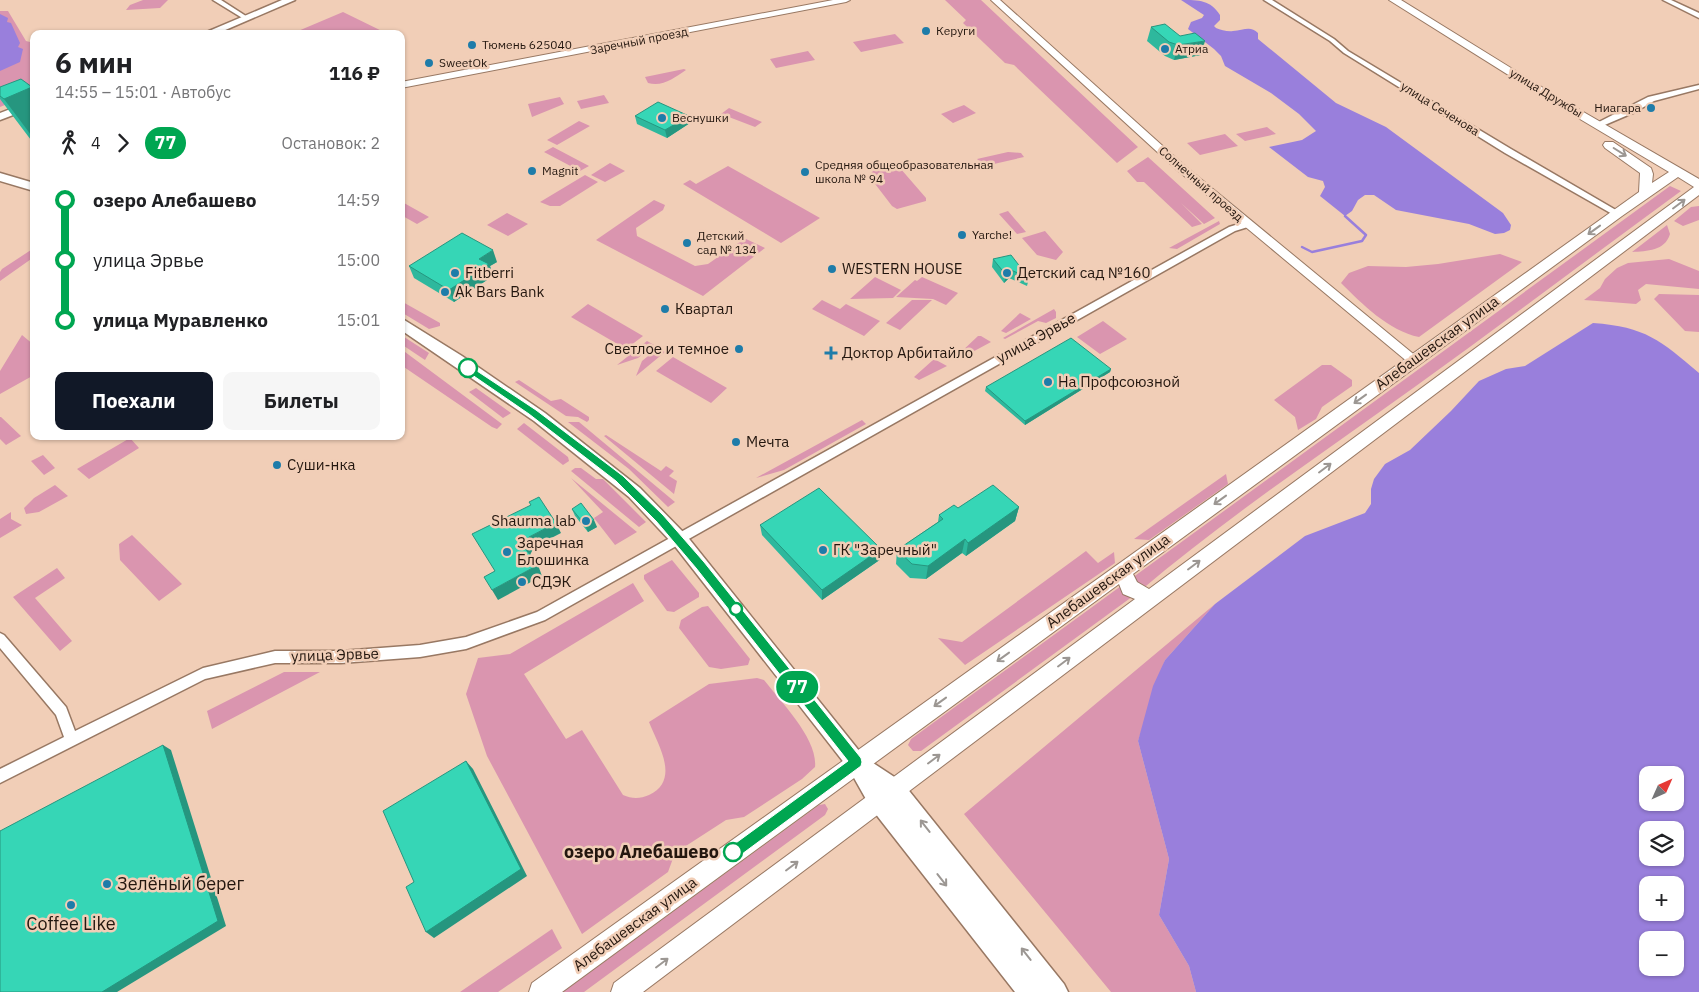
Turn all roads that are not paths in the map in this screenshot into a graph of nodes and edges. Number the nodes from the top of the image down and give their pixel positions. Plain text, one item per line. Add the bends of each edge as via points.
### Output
1 (216, 0) edge
2 (290, 0) edge
3 (840, 0) edge
4 (995, 0) edge
5 (1267, 0) edge
6 (1394, 0) edge
7 (1666, 0) edge
8 (1699, 16) edge
9 (246, 18) junction
10 (217, 30) edge
11 (405, 84) edge
12 (1699, 87) edge
13 (1557, 101) junction
14 (30, 105) edge
15 (0, 117) edge
16 (1598, 125) junction
17 (1677, 172) junction
18 (0, 177) edge
19 (1699, 184) edge
20 (30, 186) edge
21 (1699, 189) edge
22 (1646, 192) junction
23 (1617, 213) junction
24 (1248, 224) junction
25 (405, 326) edge
26 (1413, 360) junction
27 (680, 540) junction
28 (1122, 571) junction
29 (1150, 598) junction
30 (0, 640) edge
31 (71, 738) junction
32 (856, 762) junction
33 (0, 776) edge
34 (886, 795) junction
35 (542, 992) edge
36 (623, 992) edge
37 (1029, 992) edge
38 (1056, 992) edge

1 - 9 street
2 - 9 main road
3 - 11 street, Заречный проезд
4 - 24 street, Солнечный проезд
5 - 23 street, улица Сеченова via 1508,151
6 - 13 main road, улица Дружбы
7 - 8 street
9 - 10 main road
12 - 16 street via 1651,98
13 - 16 main road, улица Дружбы
13 -> 22 main road via 1567,119 1646,170
14 - 15 main road
16 - 17 main road, улица Дружбы
17 - 19 main road, улица Дружбы
17 - 22 main road, Алебашевская улица
18 - 20 main road
29 -> 21 main road
22 - 23 main road, Алебашевская улица
23 -> 26 main road, Алебашевская улица
24 - 26 street, Солнечный проезд
24 - 27 street, улица Эрвье via 1232,229
25 - 27 main road via 532,412 620,478
26 -> 28 main road, Алебашевская улица
27 - 31 street, улица Эрвье via 541,616 501,632 420,651 341,657 275,657 204,674
27 - 32 main road
28 - 29 main road via 1130,588
28 -> 32 main road, Алебашевская улица
34 -> 29 main road
30 - 31 street via 61,711
31 - 33 street, улица Эрвье
32 - 34 main road
32 - 35 main road, Алебашевская улица
36 -> 34 main road
34 -> 37 main road via 906,834
38 -> 34 main road

